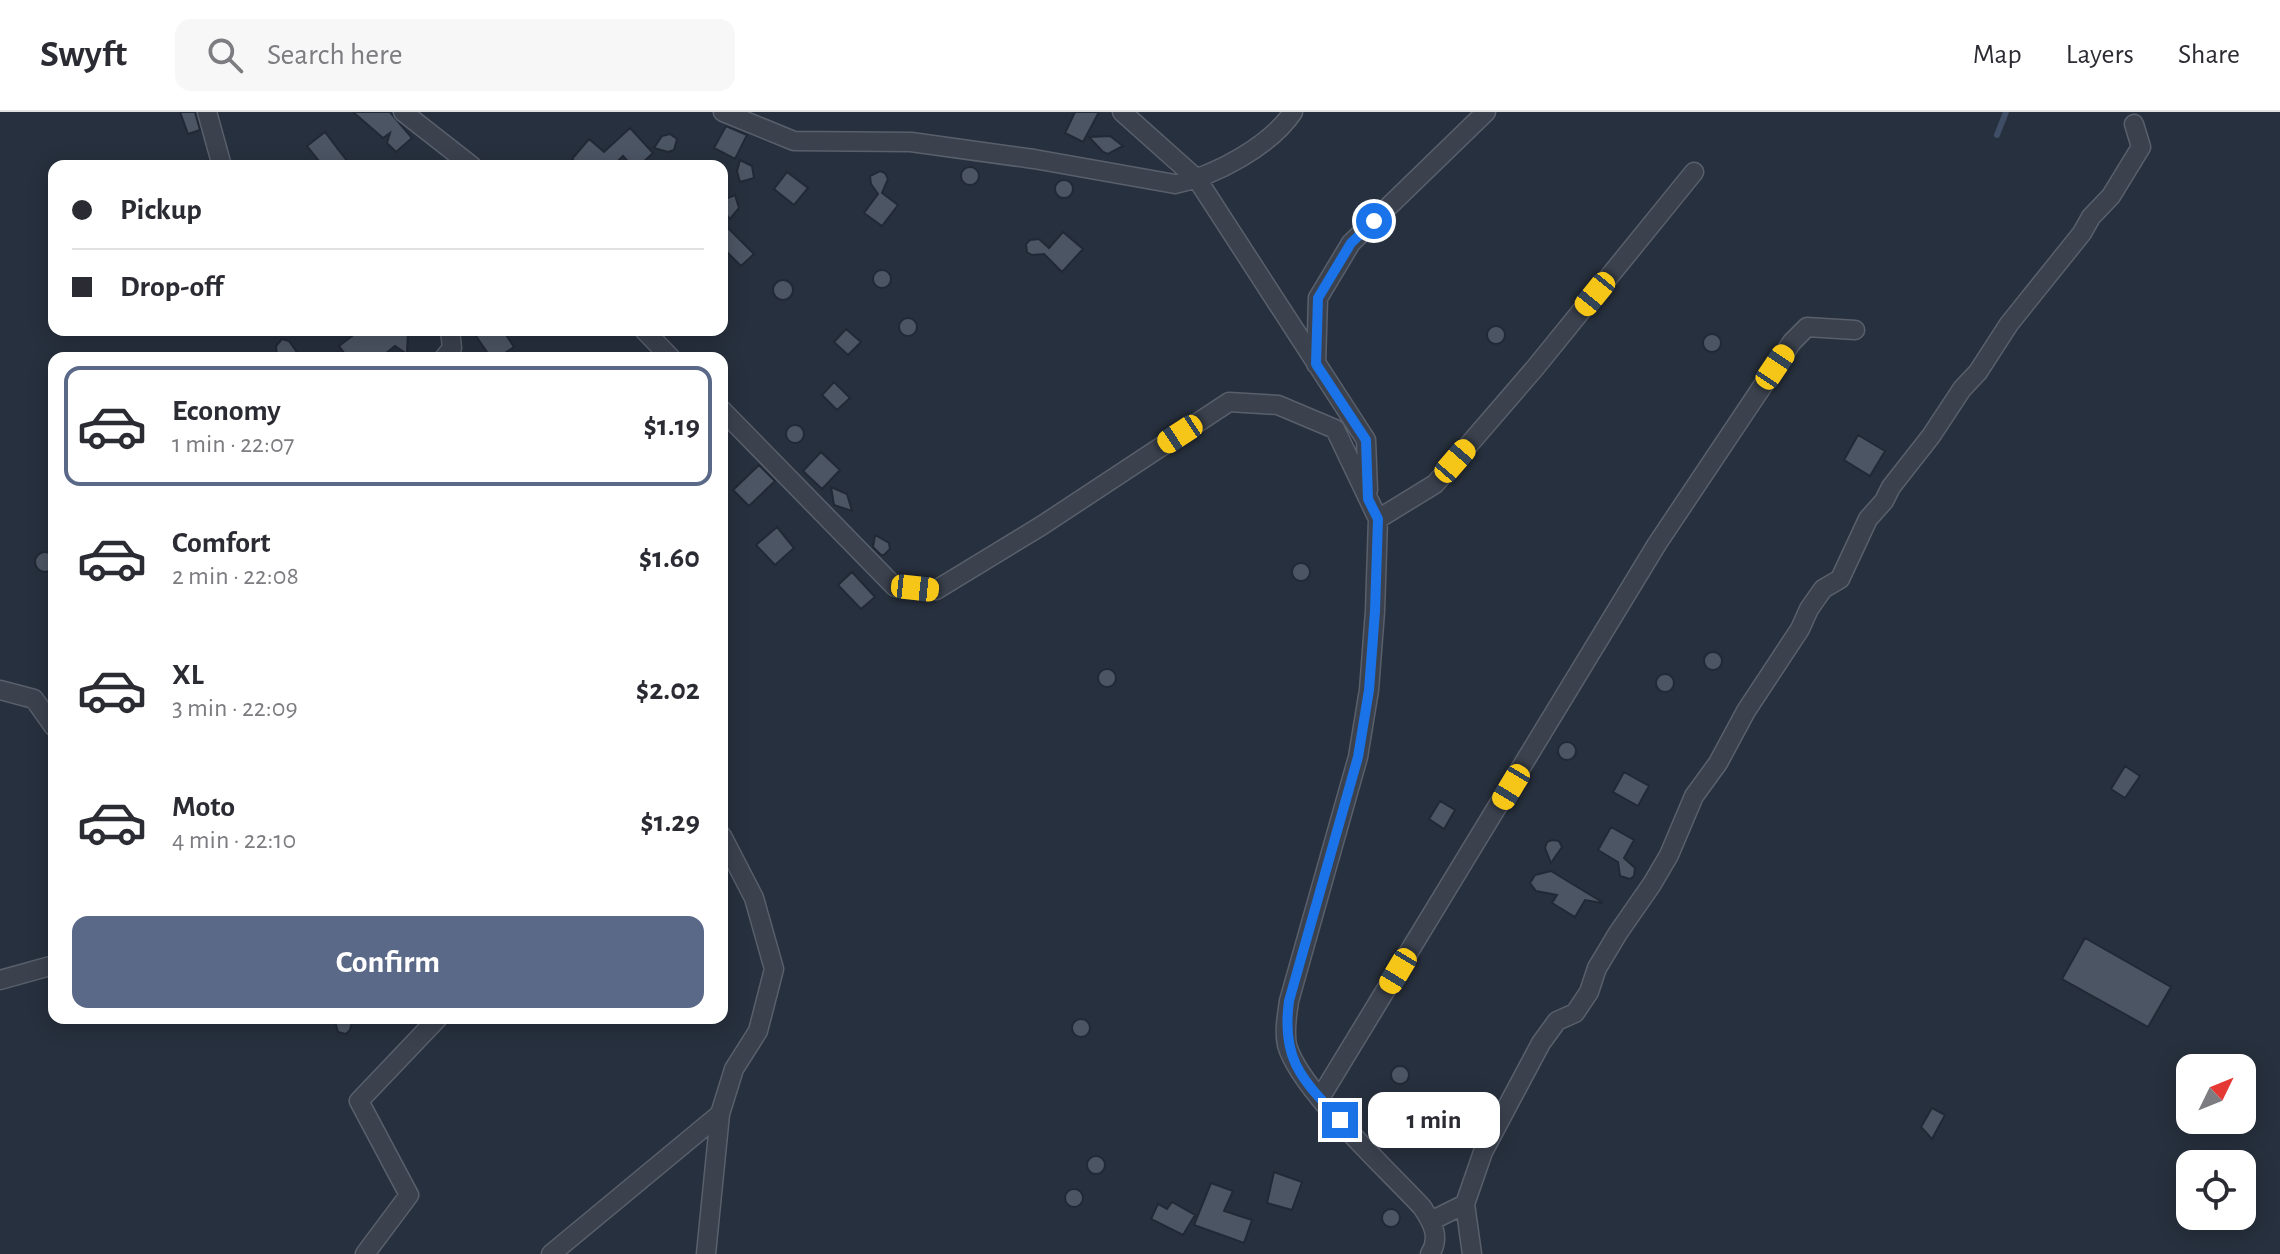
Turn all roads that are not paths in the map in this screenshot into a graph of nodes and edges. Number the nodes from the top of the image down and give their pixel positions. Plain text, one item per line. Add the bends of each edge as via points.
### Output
1 (207, 112) edge
2 (403, 112) edge
3 (723, 112) edge
4 (1122, 112) edge
5 (1293, 112) edge
6 (1486, 112) edge
7 (2134, 124) dead end
8 (220, 160) edge
9 (464, 160) edge
10 (1694, 172) dead end
11 (1197, 179) junction
12 (1855, 330) dead end
13 (650, 336) edge
14 (665, 352) edge
15 (1316, 364) junction
16 (728, 416) edge
17 (1368, 499) junction
18 (1378, 519) junction
19 (0, 690) edge
20 (48, 719) edge
21 (728, 848) edge
22 (48, 967) edge
23 (0, 980) edge
24 (432, 1024) edge
25 (1320, 1098) junction
26 (720, 1114) junction
27 (1465, 1204) junction
28 (1431, 1221) junction
29 (365, 1254) edge
30 (551, 1254) edge
31 (706, 1254) edge
32 (1430, 1254) edge
33 (1472, 1254) edge

1 - 8 street
2 - 9 street
3 - 11 street via 794,141 911,142 1175,184
4 - 11 street
5 - 11 street via 1263,142
6 - 15 street via 1351,243 1318,298
7 - 27 street via 2141,147 2111,196 2009,324 1868,519 1840,579 1823,589 1746,711 1694,796 1669,855 1597,968 1589,992 1575,1013 1557,1021 1541,1043 1483,1152
10 - 18 street via 1435,484
11 - 15 street
12 - 25 street via 1807,327 1792,342 1657,544
13 - 14 street
15 - 17 street via 1366,440
16 - 17 street via 895,587 936,590 1229,402 1278,405 1335,429
17 - 18 street
18 - 25 street via 1369,690 1358,757 1285,1028 1298,1071
19 - 20 street via 34,699
21 - 26 street via 754,898 774,969 758,1031 734,1069
22 - 23 street
24 - 29 street via 359,1101 409,1195
25 - 28 street
26 - 30 street
26 - 31 street
27 - 28 street
27 - 33 street
28 - 32 street via 1436,1234

